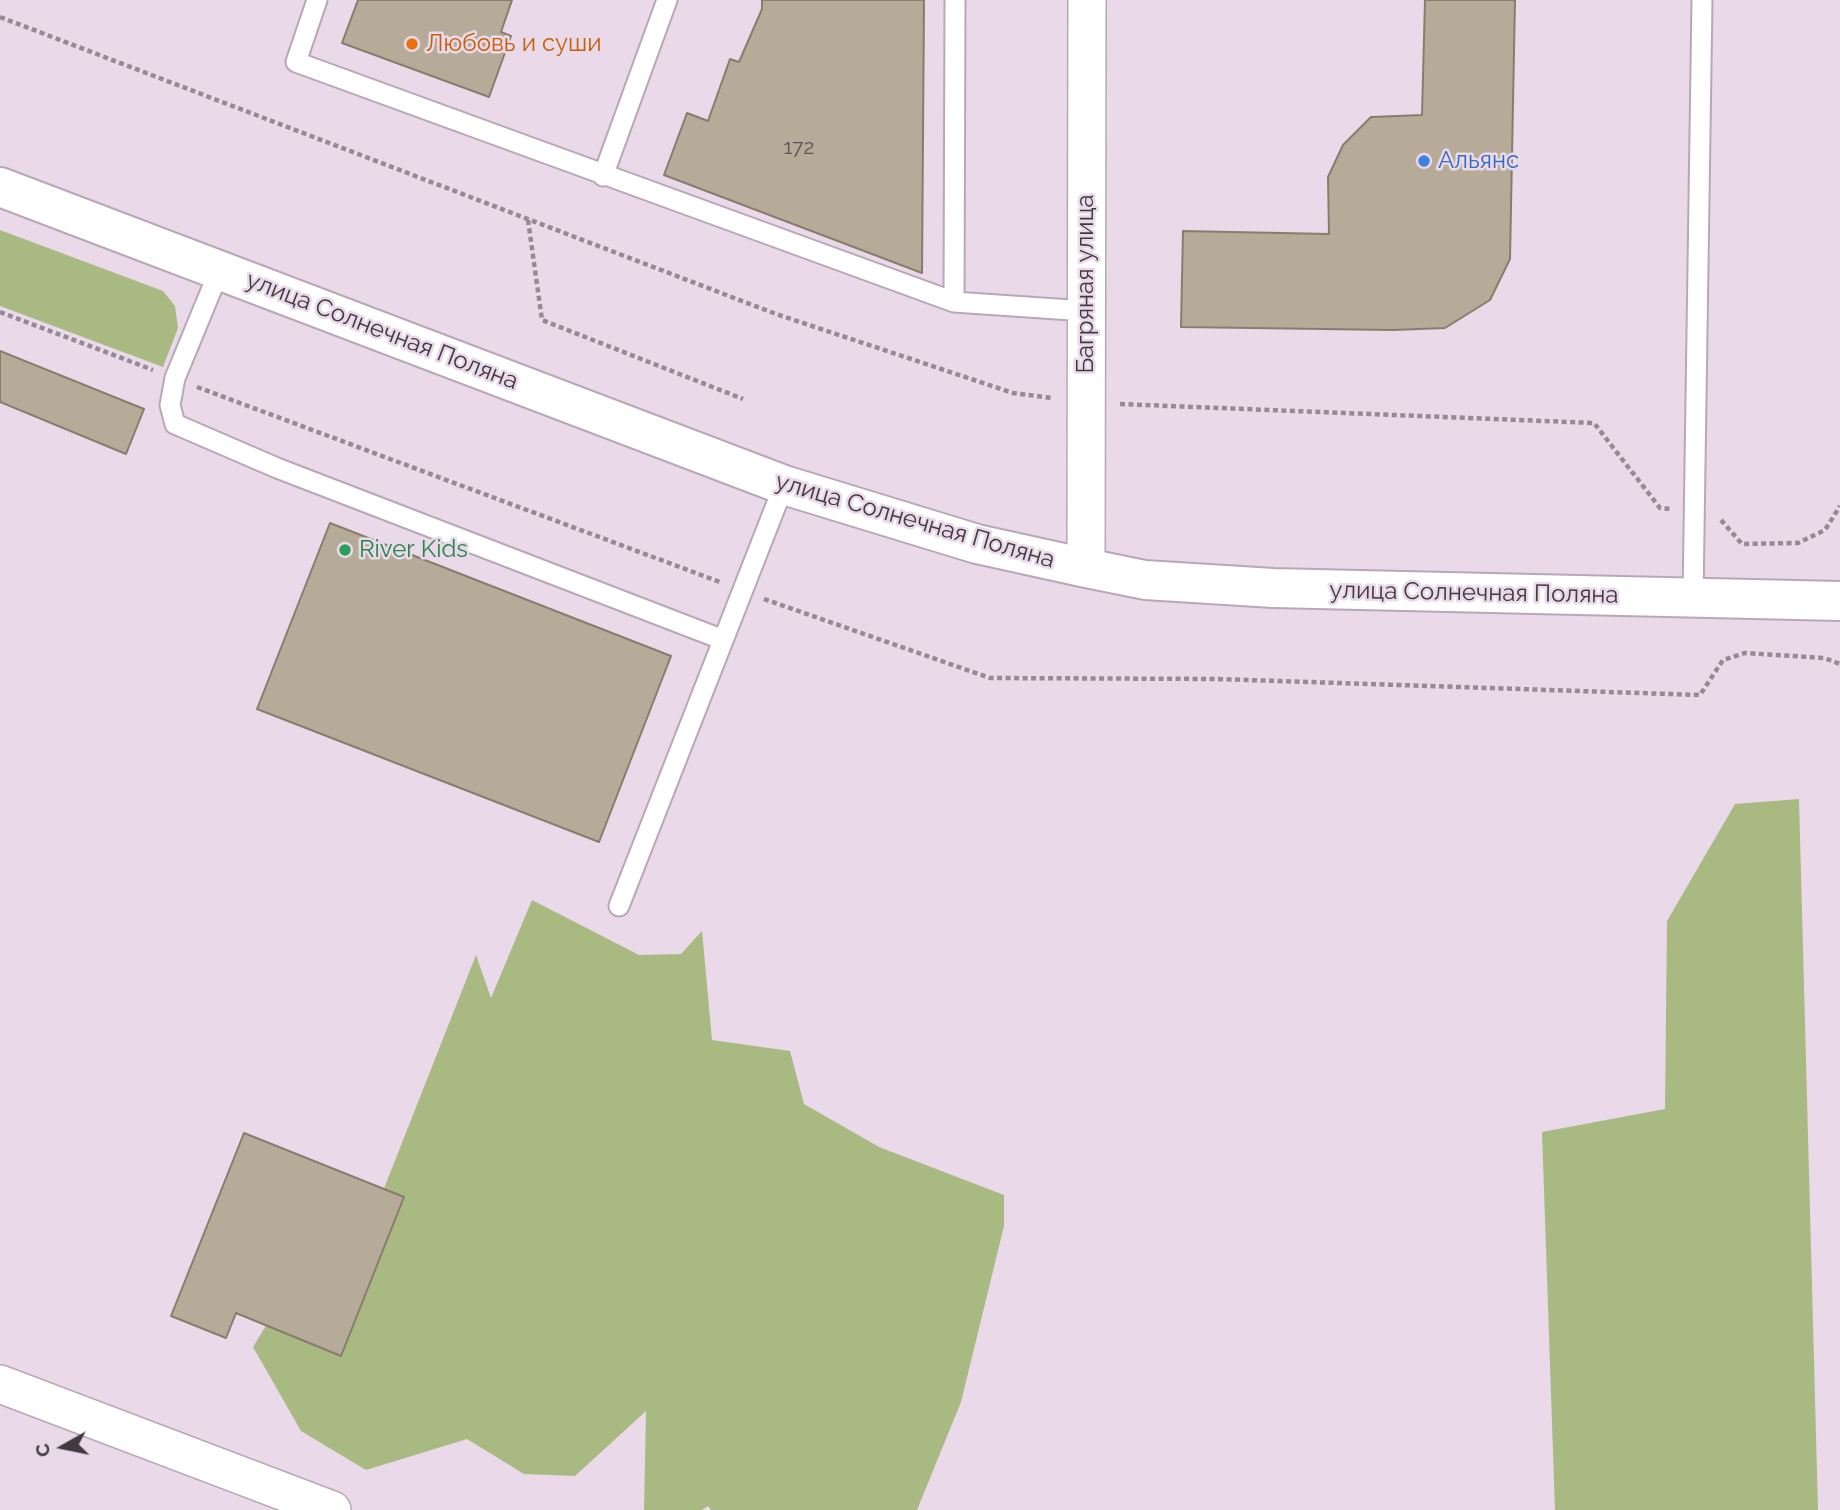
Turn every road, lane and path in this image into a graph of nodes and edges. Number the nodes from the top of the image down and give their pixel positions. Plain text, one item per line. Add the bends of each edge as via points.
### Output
1 (317, 0) edge
2 (667, 0) edge
3 (955, 0) edge
4 (1087, 0) edge
5 (1702, 0) edge
6 (0, 17) edge
7 (603, 176) junction
8 (0, 187) edge
9 (528, 219) junction
10 (220, 269) junction
11 (954, 302) junction
12 (0, 312) edge
13 (1086, 312) junction
14 (175, 379) junction
15 (743, 399) dead end
16 (1086, 401) junction
17 (784, 485) junction
18 (1840, 506) edge
19 (1695, 510) junction
20 (1086, 568) junction
21 (741, 590) junction
22 (1693, 598) junction
23 (1840, 601) edge
24 (721, 639) junction
25 (1840, 664) edge
26 (619, 906) dead end
27 (0, 1384) edge
28 (331, 1510) edge

1 - 7 lane via 296,62
2 - 7 lane
3 - 11 lane
4 - 13 street, Багряная улица
5 - 19 lane
6 - 9 path
7 - 11 lane
8 - 10 street, улица Солнечная Поляна
9 - 15 path via 542,320
9 - 16 path via 776,314 1013,393
10 - 14 lane
10 - 17 street, улица Солнечная Поляна
11 - 13 lane
12 - 14 path
13 - 16 street, Багряная улица
14 - 21 path
14 - 24 lane via 170,405 175,424
16 - 19 path via 1594,423 1660,508
16 - 20 street, Багряная улица
17 - 20 street, улица Солнечная Поляна via 977,544
17 - 21 lane
18 - 19 path via 1825,530 1798,543 1742,544 1713,511
19 - 22 lane
20 - 22 street, улица Солнечная Поляна via 1145,580 1273,588
21 - 24 lane
21 - 25 path via 990,678 1218,679 1700,695 1723,660 1745,653 1824,658
22 - 23 street, улица Солнечная Поляна
24 - 26 lane
27 - 28 street

